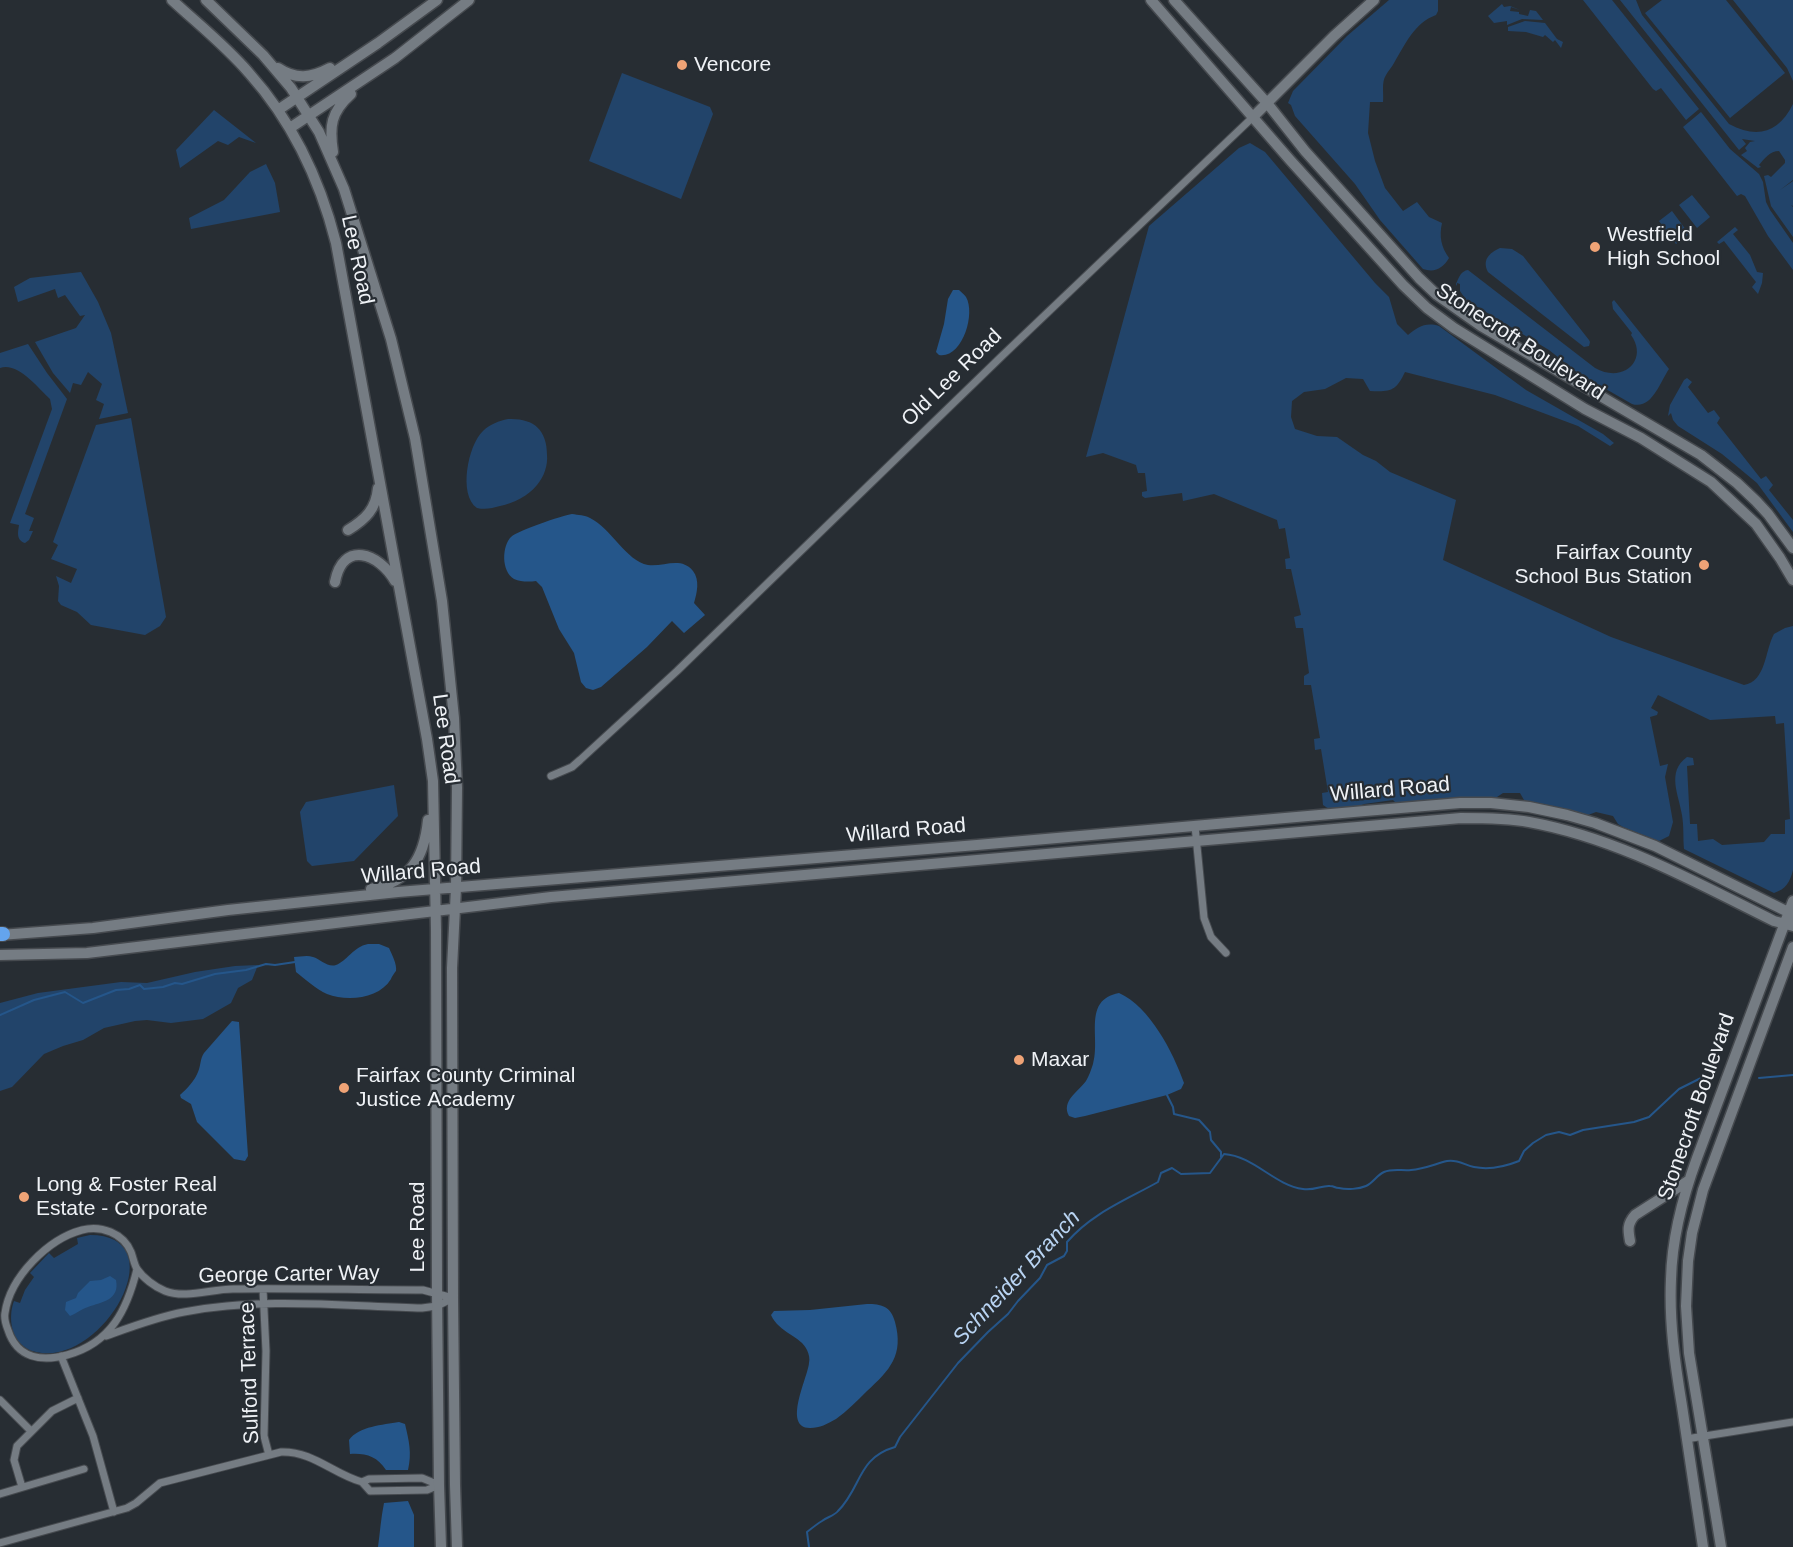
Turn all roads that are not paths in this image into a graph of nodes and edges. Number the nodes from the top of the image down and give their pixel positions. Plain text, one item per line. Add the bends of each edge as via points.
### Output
1 (172, 0) edge
2 (206, 0) edge
3 (437, 0) edge
4 (469, 0) edge
5 (1151, 0) edge
6 (1174, 0) edge
7 (1374, 0) edge
8 (378, 43) junction
9 (271, 64) junction
10 (385, 64) junction
11 (297, 96) junction
12 (1267, 103) junction
13 (278, 110) junction
14 (309, 115) junction
15 (1253, 117) junction
16 (290, 128) junction
17 (335, 167) junction
18 (378, 475) junction
19 (348, 530) dead end
20 (1793, 548) edge
21 (1793, 580) edge
22 (335, 582) dead end
23 (399, 586) junction
24 (431, 766) junction
25 (551, 776) dead end
26 (1195, 826) junction
27 (1197, 842) junction
28 (456, 888) junction
29 (434, 889) junction
30 (326, 899) junction
31 (1793, 901) edge
32 (456, 907) junction
33 (436, 910) junction
34 (1791, 915) edge
35 (1788, 926) edge
36 (1, 934) edge
37 (1793, 947) edge
38 (1226, 953) dead end
39 (0, 955) edge
40 (1689, 1181) junction
41 (1630, 1241) dead end
42 (137, 1269) junction
43 (263, 1289) junction
44 (437, 1293) junction
45 (453, 1298) junction
46 (264, 1304) junction
47 (437, 1306) junction
48 (2, 1314) edge
49 (103, 1337) junction
50 (61, 1356) junction
51 (78, 1398) junction
52 (0, 1400) edge
53 (1793, 1422) edge
54 (31, 1431) junction
55 (1703, 1437) junction
56 (1686, 1439) junction
57 (269, 1455) junction
58 (84, 1469) dead end
59 (362, 1482) junction
60 (439, 1485) junction
61 (22, 1487) junction
62 (0, 1494) edge
63 (114, 1512) junction
64 (0, 1543) edge
65 (441, 1547) edge
66 (457, 1547) edge
67 (1703, 1547) edge
68 (1720, 1547) edge

1 - 13 main road, Lee Road via 249,72
2 - 9 main road, Lee Road
3 - 8 main road
4 - 10 main road
5 - 15 main road, Stonecroft Boulevard
6 - 12 main road, Stonecroft Boulevard
7 - 12 main road, Old Lee Road
8 - 9 main road via 331,68 304,77 290,75
8 - 11 main road
9 - 11 main road, Lee Road
10 - 14 main road
10 - 17 main road via 335,112 330,135
11 - 13 main road
11 - 14 main road, Lee Road
12 - 15 main road, Old Lee Road
12 - 20 main road, Stonecroft Boulevard via 1305,151 1437,295 1481,326 1701,455 1756,501
13 - 16 main road, Lee Road
14 - 16 main road
14 - 17 main road, Lee Road
15 - 21 main road, Stonecroft Boulevard via 1427,308 1585,409 1711,482 1756,524
15 - 25 street, Old Lee Road via 677,671 572,767
16 - 18 main road, Lee Road via 306,156 330,219
17 - 28 main road, Lee Road via 392,339 415,438 442,600 455,738
18 - 19 main road via 371,512
18 - 23 main road, Lee Road
22 - 23 main road via 346,559 363,555 385,567
23 - 24 main road, Lee Road
24 - 29 main road, Lee Road
24 - 30 main road via 427,832 413,867 390,884
26 - 27 street
26 - 28 main road, Willard Road
26 - 34 main road, Willard Road via 1460,804 1529,807 1595,823 1655,846
27 - 32 main road, Willard Road
27 - 35 main road, Willard Road via 1461,819 1527,822 1590,838 1649,860
27 - 38 street via 1204,918 1211,937
28 - 29 main road, Willard Road
28 - 32 main road, Lee Road
29 - 30 main road, Willard Road
29 - 33 main road, Lee Road
30 - 36 main road, Willard Road via 93,928
31 - 34 main road, Stonecroft Boulevard
32 - 33 main road, Willard Road
32 - 45 main road, Lee Road via 452,968
33 - 39 main road, Willard Road via 87,953
33 - 44 main road, Lee Road
34 - 35 main road, Stonecroft Boulevard
35 - 40 main road, Stonecroft Boulevard
37 - 55 main road, Stonecroft Boulevard via 1703,1190 1692,1233 1686,1306 1689,1353
40 - 41 main road via 1629,1221
40 - 56 main road, Stonecroft Boulevard via 1677,1230 1670,1304
42 - 43 street, George Carter Way via 152,1284 180,1294
42 - 48 street, George Carter Way via 120,1236 82,1230 48,1247 25,1270
42 - 49 street, George Carter Way via 123,1310
43 - 44 street, George Carter Way
43 - 46 street, Sulford Terrace
44 - 45 street, George Carter Way
44 - 47 main road, Lee Road
45 - 47 street, George Carter Way
45 - 66 main road, Lee Road
46 - 47 street, George Carter Way
46 - 49 street, George Carter Way via 184,1312
46 - 57 street, Sulford Terrace via 264,1436
47 - 60 main road, Lee Road
48 - 50 street, George Carter Way via 16,1348 37,1357
49 - 50 street, George Carter Way
50 - 51 street
51 - 54 street via 52,1411
51 - 63 street
52 - 54 street
53 - 55 street
54 - 61 street via 14,1455
55 - 56 street
55 - 68 main road, Stonecroft Boulevard
56 - 67 main road, Stonecroft Boulevard
57 - 59 street via 301,1454
57 - 63 street via 160,1483 134,1505
58 - 61 street
59 - 60 street via 422,1478
59 - 60 street via 370,1491 427,1490
60 - 65 main road, Lee Road
61 - 62 street
63 - 64 street

